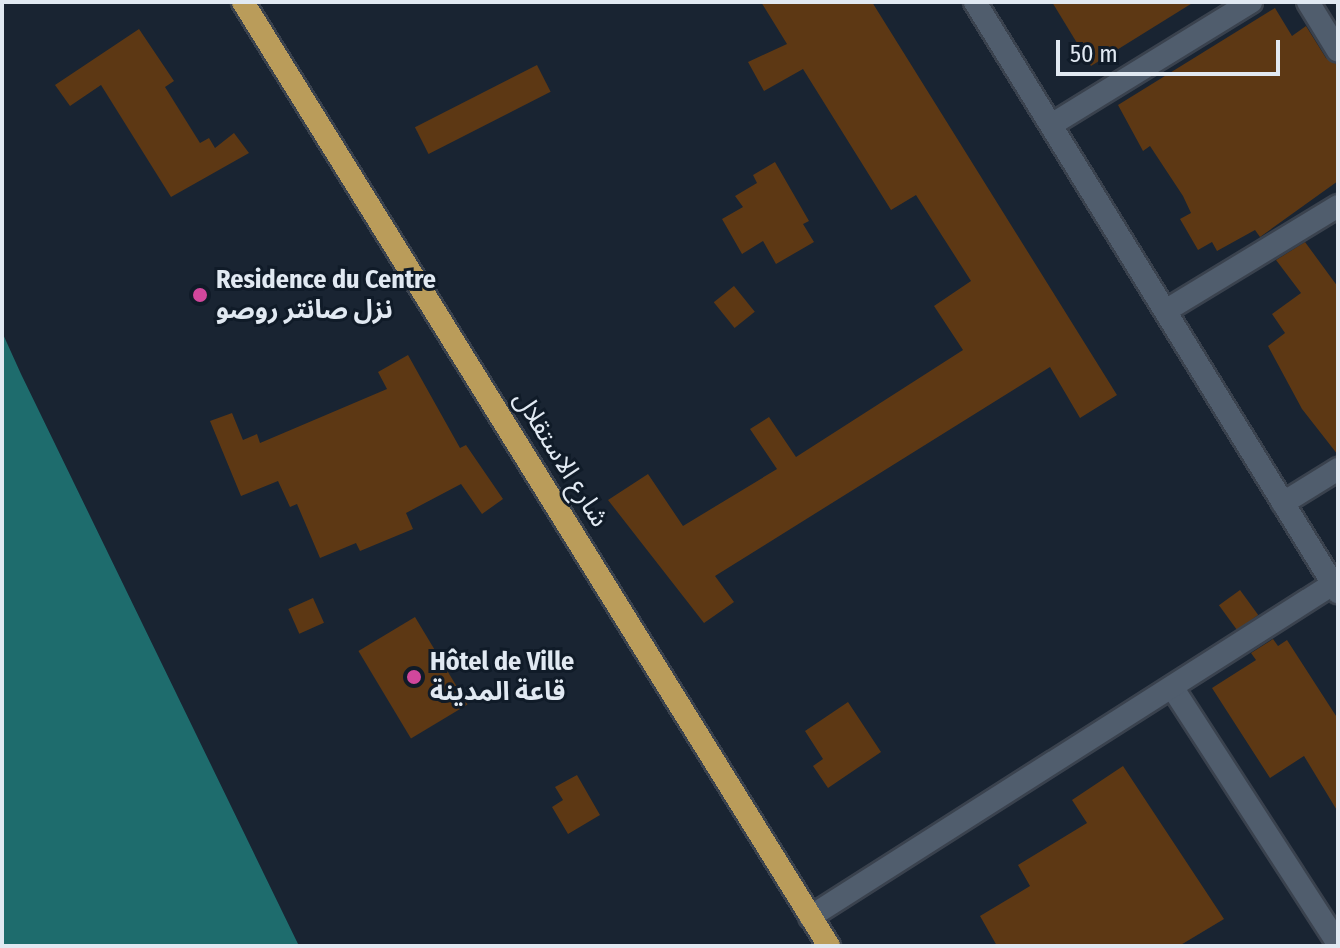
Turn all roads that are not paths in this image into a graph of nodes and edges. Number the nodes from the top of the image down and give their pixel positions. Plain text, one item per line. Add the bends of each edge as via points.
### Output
1 (243, 2) edge
2 (975, 2) edge
3 (1251, 2) edge
4 (1308, 2) edge
5 (1338, 51) edge
6 (1051, 125) junction
7 (1338, 206) edge
8 (1167, 310) junction
9 (1338, 469) edge
10 (1283, 503) junction
11 (1335, 588) edge
12 (1172, 687) junction
13 (810, 917) junction
14 (1338, 944) edge
15 (829, 946) edge

1 - 13 highway, شارع الاستقلال
2 - 6 street
3 - 6 street
4 - 5 street
6 - 8 street
7 - 8 street
8 - 10 street
9 - 10 street
10 - 11 street
11 - 12 street
12 - 13 street
12 - 14 street
13 - 15 highway, شارع الاستقلال

